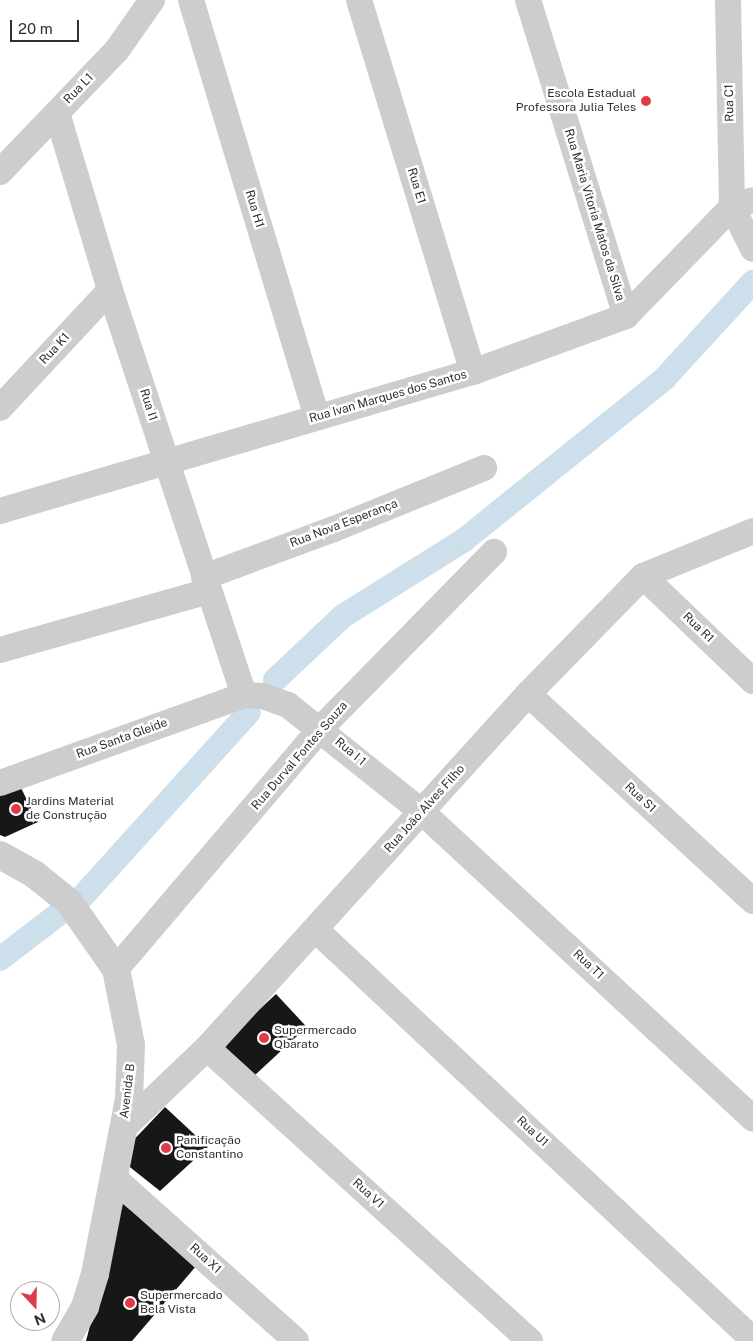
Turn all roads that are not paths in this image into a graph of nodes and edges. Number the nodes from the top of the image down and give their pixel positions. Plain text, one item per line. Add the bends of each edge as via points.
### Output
1 (152, 0) edge
2 (191, 0) edge
3 (359, 0) edge
4 (528, 0) edge
5 (728, 0) edge
6 (57, 113) junction
7 (0, 172) edge
8 (743, 203) edge
9 (753, 249) edge
10 (110, 290) junction
11 (626, 316) junction
12 (473, 372) junction
13 (0, 408) edge
14 (317, 417) junction
15 (167, 461) junction
16 (484, 468) dead end
17 (0, 511) edge
18 (753, 531) edge
19 (494, 552) dead end
20 (643, 576) junction
21 (206, 584) junction
22 (0, 650) edge
23 (753, 681) edge
24 (528, 694) junction
25 (244, 695) junction
26 (321, 728) junction
27 (0, 783) edge
28 (422, 812) junction
29 (0, 855) edge
30 (753, 901) edge
31 (316, 930) junction
32 (116, 969) junction
33 (207, 1048) junction
34 (753, 1118) edge
35 (123, 1128) junction
36 (114, 1178) junction
37 (747, 1334) edge
38 (65, 1341) edge
39 (296, 1341) edge
40 (530, 1341) edge

1 - 6 street, Rua L1 via 117,50
2 - 14 street, Rua H1
3 - 12 street, Rua E1
4 - 11 street, Rua Maria Vitoria Matos da Silva
5 - 8 street, Rua C1
6 - 7 street, Rua L1
6 - 10 street, Rua I1
8 - 9 street
8 - 11 street, Rua Ivan Marques dos Santos
10 - 13 street, Rua K1
10 - 15 street, Rua I1
11 - 12 street, Rua Ivan Marques dos Santos
12 - 14 street, Rua Ivan Marques dos Santos
14 - 15 street, Rua Ivan Marques dos Santos
15 - 17 street, Rua Ivan Marques dos Santos
15 - 21 street, Rua I1
16 - 21 street, Rua Nova Esperança
18 - 20 street, Rua João Alves Filho
19 - 26 street, Rua Durval Fontes Souza
20 - 23 street, Rua R1
20 - 24 street, Rua João Alves Filho
21 - 22 street, Rua Nova Esperança
21 - 25 street, Rua I1
24 - 28 street, Rua João Alves Filho
24 - 30 street, Rua S1
25 - 26 street, Rua I 1 via 263,696 288,705
25 - 27 street, Rua Santa Gleide
26 - 28 street, Rua I 1
26 - 32 street, Rua Durval Fontes Souza
28 - 31 street, Rua João Alves Filho
28 - 34 street, Rua T1
29 - 32 street, Avenida B via 34,874 69,902
31 - 33 street, Rua João Alves Filho
31 - 37 street, Rua U1
32 - 35 street, Avenida B via 132,1065
33 - 35 street, Rua João Alves Filho
33 - 40 street, Rua V1
35 - 36 street, Avenida B
36 - 38 street, Avenida B via 85,1307
36 - 39 street, Rua X1

